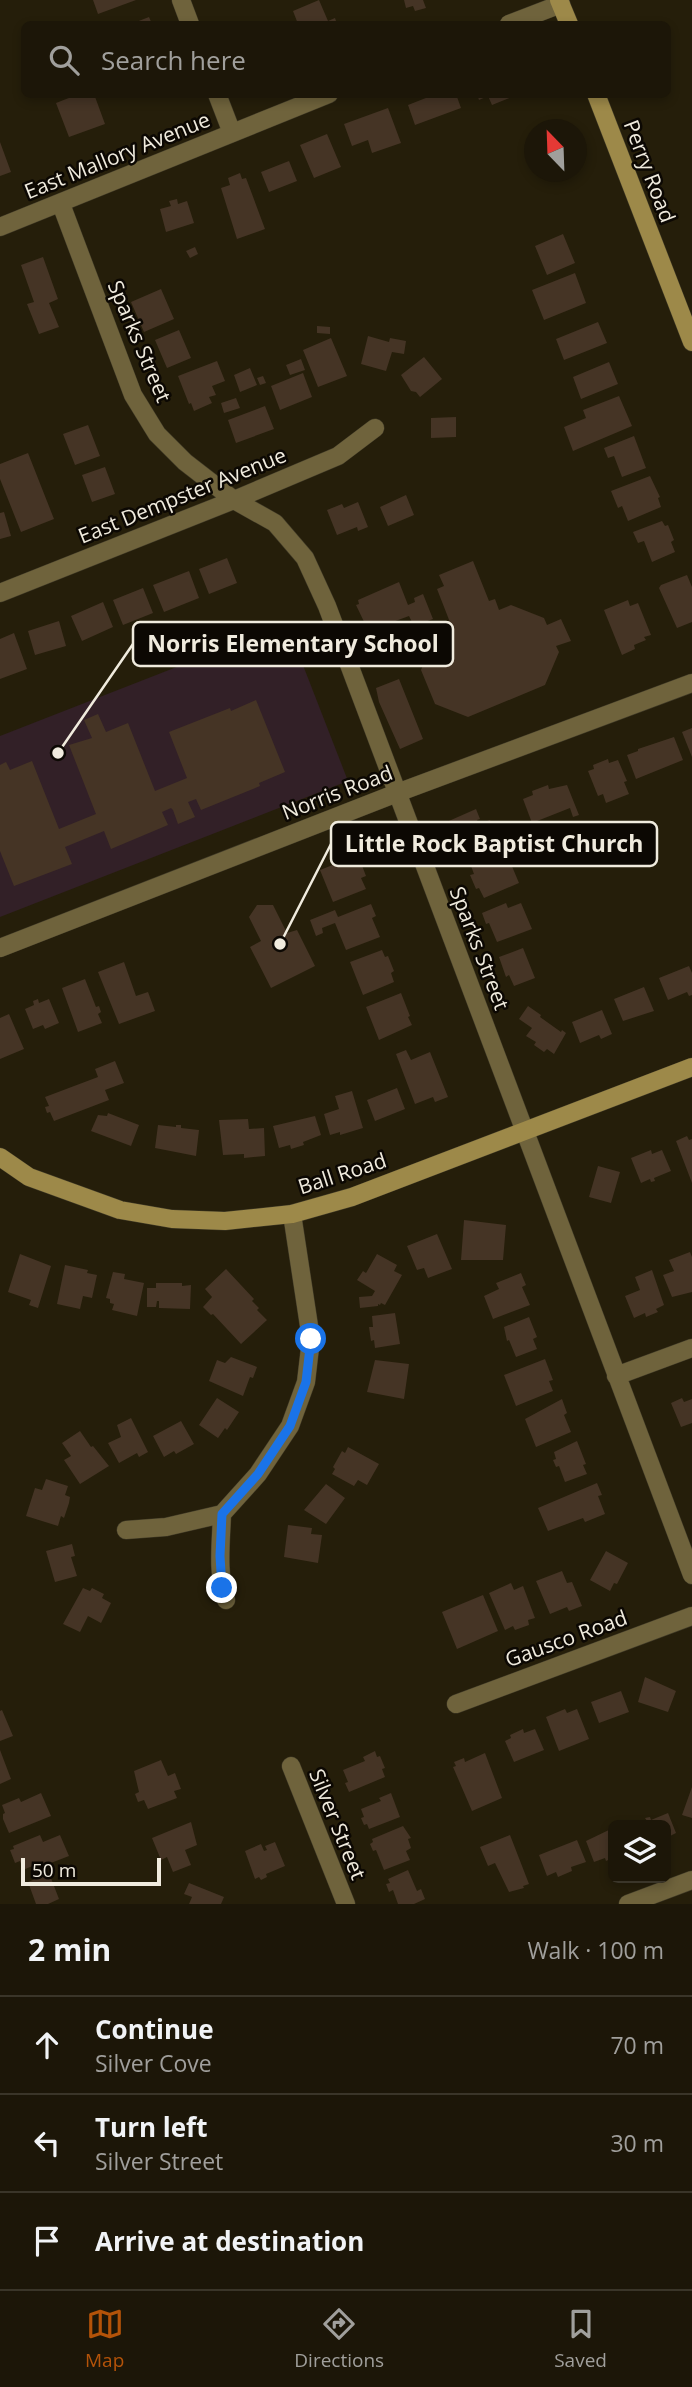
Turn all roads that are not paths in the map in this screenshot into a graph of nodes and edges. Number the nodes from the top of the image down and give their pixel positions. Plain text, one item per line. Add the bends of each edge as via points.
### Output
1 (181, 0) edge
2 (560, 2) edge
3 (189, 21) edge
4 (516, 21) edge
5 (568, 21) edge
6 (219, 98) edge
7 (320, 98) edge
8 (598, 98) edge
9 (232, 133) junction
10 (61, 204) junction
11 (0, 227) edge
12 (692, 342) edge
13 (375, 428) dead end
14 (234, 500) junction
15 (0, 593) edge
16 (692, 683) edge
17 (397, 793) junction
18 (0, 948) edge
19 (692, 1067) edge
20 (524, 1132) junction
21 (0, 1157) edge
22 (292, 1214) junction
23 (692, 1348) edge
24 (616, 1376) junction
25 (222, 1514) junction
26 (127, 1530) dead end
27 (692, 1575) edge
28 (226, 1600) dead end
29 (692, 1616) edge
30 (456, 1704) dead end
31 (291, 1766) dead end
32 (692, 1880) edge
33 (341, 1902) edge
34 (628, 1904) edge

1 - 3 street
2 - 4 street
2 - 5 main road
6 - 9 street
7 - 9 street, East Mallory Avenue
8 - 12 main road, Perry Road
9 - 10 street, East Mallory Avenue
10 - 11 street, East Mallory Avenue
10 - 14 street, Sparks Street via 133,395 157,435
13 - 14 street, East Dempster Avenue via 338,456
14 - 15 street, East Dempster Avenue
14 - 17 street, Sparks Street via 275,523 305,558
16 - 17 street, Norris Road
17 - 18 street, Norris Road
17 - 20 street, Sparks Street
19 - 20 main road, Ball Road
20 - 22 main road, Ball Road
20 - 24 street, Sparks Street
21 - 22 main road, Ball Road via 29,1177 120,1210 172,1219 225,1221
22 - 25 street via 311,1339 306,1382 290,1426 258,1474
23 - 24 street
24 - 27 street, Sparks Street
25 - 26 street via 166,1527
25 - 28 street via 220,1556
29 - 30 street, Gausco Road
31 - 33 street, Silver Street
32 - 34 street

